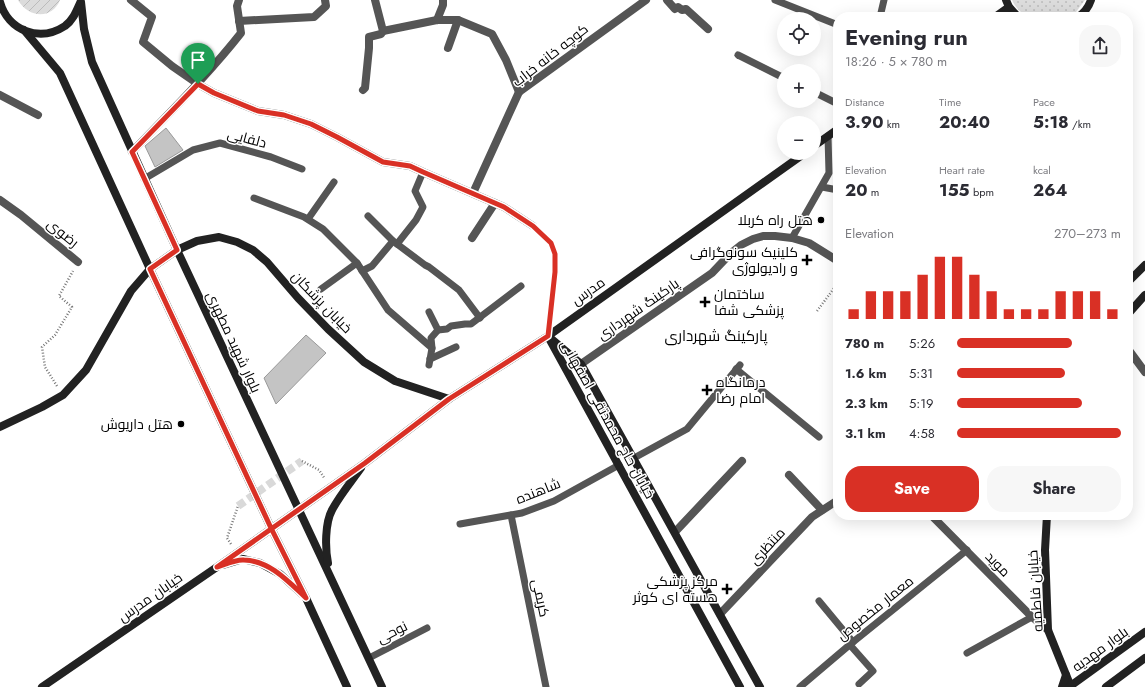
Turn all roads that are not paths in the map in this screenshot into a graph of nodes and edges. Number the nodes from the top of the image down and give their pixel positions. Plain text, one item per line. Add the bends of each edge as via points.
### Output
1 (131, 0) edge
2 (239, 0) edge
3 (325, 0) edge
4 (375, 0) edge
5 (443, 0) edge
6 (646, 0) edge
7 (667, 0) edge
8 (775, 0) edge
9 (884, 0) edge
10 (1091, 0) edge
11 (81, 1) edge
12 (0, 2) edge
13 (1008, 3) edge
14 (881, 12) edge
15 (1000, 12) edge
16 (1014, 12) edge
17 (1083, 12) edge
18 (3, 19) edge
19 (437, 20) junction
20 (458, 20) junction
21 (239, 21) junction
22 (833, 23) edge
23 (708, 29) dead end
24 (24, 30) junction
25 (383, 31) junction
26 (448, 48) dead end
27 (738, 55) dead end
28 (777, 74) edge
29 (198, 84) junction
30 (362, 90) dead end
31 (519, 92) junction
32 (0, 95) edge
33 (821, 96) edge
34 (833, 102) edge
35 (38, 115) dead end
36 (833, 132) edge
37 (828, 136) junction
38 (821, 141) edge
39 (132, 152) junction
40 (794, 160) edge
41 (302, 169) dead end
42 (423, 172) junction
43 (144, 179) junction
44 (334, 182) dead end
45 (822, 187) junction
46 (833, 189) edge
47 (473, 193) junction
48 (254, 198) dead end
49 (0, 200) edge
50 (495, 203) junction
51 (368, 216) dead end
52 (308, 219) junction
53 (533, 226) road end
54 (472, 238) dead end
55 (792, 238) junction
56 (395, 243) junction
57 (177, 250) junction
58 (833, 258) edge
59 (78, 262) road end
60 (357, 263) junction
61 (1145, 265) edge
62 (150, 269) junction
63 (362, 271) junction
64 (1133, 277) edge
65 (521, 286) dead end
66 (321, 289) dead end
67 (1145, 295) edge
68 (1133, 308) edge
69 (429, 312) dead end
70 (480, 318) junction
71 (438, 330) junction
72 (548, 336) junction
73 (456, 347) dead end
74 (432, 348) junction
75 (1133, 356) edge
76 (582, 364) junction
77 (1145, 372) edge
78 (449, 399) junction
79 (0, 427) edge
80 (819, 438) dead end
81 (634, 458) junction
82 (742, 461) dead end
83 (365, 463) junction
84 (619, 465) junction
85 (789, 475) dead end
86 (833, 503) edge
87 (299, 509) junction
88 (822, 510) junction
89 (511, 515) junction
90 (936, 520) edge
91 (1047, 520) edge
92 (460, 524) dead end
93 (271, 528) junction
94 (675, 532) junction
95 (967, 550) junction
96 (217, 567) junction
97 (330, 575) junction
98 (306, 598) junction
99 (819, 601) dead end
100 (720, 614) junction
101 (1032, 617) junction
102 (427, 628) dead end
103 (1048, 630) junction
104 (1145, 632) edge
105 (852, 643) junction
106 (967, 653) dead end
107 (369, 658) junction
108 (1145, 658) edge
109 (858, 684) dead end
110 (42, 687) edge
111 (347, 687) edge
112 (382, 687) edge
113 (546, 687) edge
114 (740, 687) edge
115 (760, 687) edge
116 (800, 687) edge
117 (1068, 687) edge
118 (1106, 687) edge

1 - 29 street via 152,17 143,42
2 - 21 street
3 - 21 street via 326,6 314,17
4 - 25 street
5 - 19 street via 444,5
6 - 31 street, کوچه خانه خراب
7 - 23 street via 675,9 686,9
8 - 22 lane
9 - 14 lane
10 - 17 main road
11 - 24 main road via 75,15 65,25 52,32 38,34
11 - 39 main road, بلوار شهید مطهری via 84,30 92,62
12 - 18 main road
13 - 15 main road
13 - 16 main road
18 - 24 main road
19 - 20 street
19 - 25 street
20 - 26 street
20 - 31 street via 492,34
21 - 29 street via 241,33
24 - 62 main road via 60,73
25 - 30 street via 369,37 367,79
27 - 28 lane
29 - 39 street
29 - 42 street via 258,111 284,115 311,124 383,162 410,166
31 - 47 street, کوچه خانه خراب
32 - 35 street
33 - 34 lane
36 - 37 main road
37 - 38 main road
37 - 45 lane via 829,173
39 - 43 main road, بلوار شهید مطهری
40 - 72 main road, مدرس
41 - 43 lane, دلفایی via 271,157 220,143 193,150
42 - 47 street
42 - 56 lane via 415,191 423,207 416,220
43 - 57 main road, بلوار شهید مطهری
44 - 52 lane
45 - 46 lane
45 - 55 lane
47 - 50 street
48 - 52 lane
49 - 59 street, رضوی
50 - 53 street
50 - 54 street
51 - 56 lane
52 - 60 lane via 323,228
55 - 58 street, پارکینگ شهرداری via 809,243
55 - 76 street, پارکینگ شهرداری via 763,236 741,245 712,273
56 - 63 lane via 372,266
56 - 70 lane via 459,290
57 - 62 main road, خیابان پزشکان
57 - 78 main road, خیابان پزشکان via 197,241 219,237 253,250 364,362 395,381
57 - 87 main road, بلوار شهید مطهری
60 - 63 lane
60 - 66 lane
61 - 64 main road
62 - 79 main road, خیابان پزشکان via 131,291 86,370 63,395
62 - 93 main road
63 - 74 lane via 388,310
65 - 70 lane
67 - 68 main road
69 - 71 lane
70 - 71 lane via 471,324
71 - 74 lane via 432,338
72 - 76 main road, خیابان حاج محمدتقی اصفهانی
72 - 78 main road, مدرس
72 - 84 main road, خیابان حاج محمدتقی اصفهانی
73 - 74 lane via 430,362
75 - 77 street
76 - 81 main road, خیابان حاج محمدتقی اصفهانی
78 - 83 main road, مدرس
80 - 81 lane via 738,367 688,429
81 - 94 main road, خیابان حاج محمدتقی اصفهانی
82 - 94 street
83 - 87 main road, خیابان مدرس
83 - 97 main road via 331,511 327,528 326,554
84 - 89 lane, شاهنده via 554,501
84 - 114 main road, خیابان حاج محمدتقی اصفهانی
85 - 88 street
86 - 88 street, منتظری
87 - 93 main road, خیابان مدرس
87 - 97 main road, بلوار شهید مطهری
88 - 100 street, منتظری via 812,517
89 - 92 lane, شاهنده
89 - 113 lane, کریمی
90 - 95 street, موید
91 - 103 main road, خیابان فاطمیه via 1045,550
93 - 96 main road, خیابان مدرس
93 - 98 main road
94 - 100 main road, خیابان حاج محمدتقی اصفهانی
95 - 101 street, موید
95 - 105 lane, معمار مخصوص
96 - 98 main road via 243,560 260,562 280,574
96 - 110 main road, خیابان مدرس
97 - 107 main road, بلوار شهید مطهری
98 - 111 main road
99 - 105 lane
100 - 115 main road, خیابان حاج محمدتقی اصفهانی
101 - 103 street, موید
101 - 106 lane
102 - 107 lane, نوحی
103 - 117 main road, خیابان فاطمیه via 1066,675
104 - 117 main road, بلوار مهدیه
105 - 109 lane via 874,671
105 - 116 lane, معمار مخصوص
107 - 112 main road, بلوار شهید مطهری
108 - 118 main road

